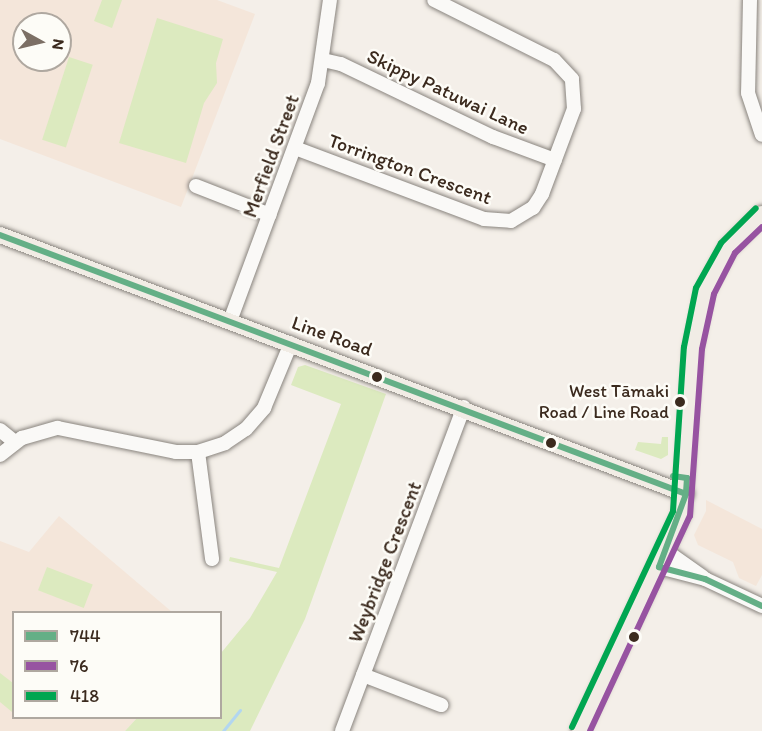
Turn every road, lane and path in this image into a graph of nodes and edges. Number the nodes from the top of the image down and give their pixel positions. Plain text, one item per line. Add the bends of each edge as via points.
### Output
1 (330, 0) edge
2 (434, 0) edge
3 (750, 0) edge
4 (323, 60) junction
5 (762, 135) edge
6 (295, 147) junction
7 (555, 160) junction
8 (196, 186) dead end
9 (762, 214) edge
10 (270, 215) junction
11 (0, 235) edge
12 (230, 321) junction
13 (291, 343) junction
14 (464, 407) junction
15 (0, 430) edge
16 (15, 442) junction
17 (198, 452) junction
18 (0, 455) edge
19 (686, 486) junction
20 (666, 551) junction
21 (212, 559) dead end
22 (659, 567) junction
23 (705, 579) junction
24 (762, 606) edge
25 (363, 675) junction
26 (441, 705) dead end
27 (342, 731) edge
28 (580, 731) edge

1 - 4 street, Merfield Street
2 - 7 street, Torrington Crescent via 554,60 569,73 576,101
3 - 5 street via 748,93
4 - 6 street, Merfield Street
4 - 7 street, Skippy Patuwai Lane via 341,64 493,137
6 - 7 street, Torrington Crescent via 495,222 519,219 533,208
6 - 10 street, Merfield Street
8 - 10 street
9 - 19 main road via 717,263 700,305 693,348
10 - 12 street, Merfield Street
11 - 12 main road, Line Road
12 - 13 main road, Line Road
13 - 14 main road, Line Road
13 - 17 street via 267,402 254,422 231,440
14 - 19 main road, Line Road via 648,477
14 - 25 street, Weybridge Crescent
15 - 16 street
16 - 17 street via 44,430 68,428 166,450
16 - 18 street
17 - 21 street
19 - 20 main road
20 - 22 main road
20 - 23 street
22 - 23 street
22 - 28 main road
23 - 24 street
25 - 26 street
25 - 27 street, Weybridge Crescent

